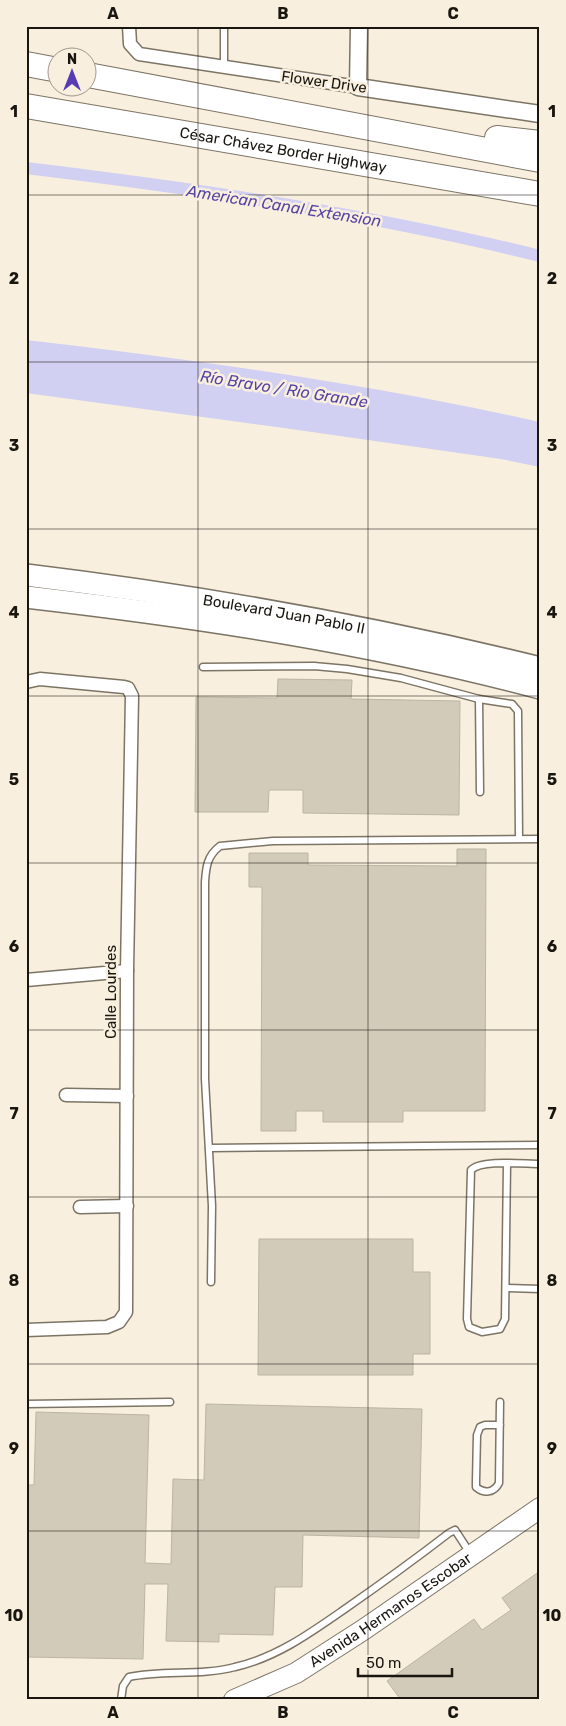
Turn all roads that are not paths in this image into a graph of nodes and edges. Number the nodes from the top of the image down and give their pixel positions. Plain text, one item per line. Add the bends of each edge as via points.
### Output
1 (129, 26) edge
2 (224, 26) edge
3 (359, 26) edge
4 (26, 64) edge
5 (224, 67) junction
6 (48, 68) edge
7 (98, 77) edge
8 (358, 87) junction
9 (26, 106) edge
10 (540, 114) edge
11 (404, 134) junction
12 (540, 143) edge
13 (540, 160) edge
14 (370, 165) junction
15 (540, 194) edge
16 (540, 208) edge
17 (26, 575) edge
18 (26, 597) edge
19 (203, 667) dead end
20 (540, 668) edge
21 (26, 682) edge
22 (540, 688) edge
23 (479, 699) junction
24 (480, 792) dead end
25 (519, 838) junction
26 (540, 839) edge
27 (127, 971) junction
28 (26, 980) edge
29 (66, 1096) dead end
30 (127, 1096) junction
31 (540, 1145) edge
32 (209, 1148) junction
33 (507, 1164) junction
34 (540, 1164) edge
35 (127, 1206) junction
36 (80, 1207) dead end
37 (211, 1282) dead end
38 (506, 1288) junction
39 (540, 1289) edge
40 (26, 1330) edge
41 (170, 1402) dead end
42 (500, 1402) dead end
43 (26, 1404) edge
44 (500, 1425) junction
45 (540, 1508) edge
46 (472, 1554) junction
47 (121, 1700) edge
48 (234, 1700) edge

1 - 5 street, Flower Drive via 130,44 139,54
2 - 5 lane
3 - 8 street
4 - 6 highway
5 - 8 street, Flower Drive
7 - 11 highway
8 - 10 street, Flower Drive
9 - 14 highway, César Chávez Border Highway
11 - 12 highway
11 - 13 highway
14 - 15 highway, César Chávez Border Highway
14 - 16 highway
17 - 20 highway, Boulevard Juan Pablo II via 186,596 366,629
18 - 22 highway, Boulevard Juan Pablo II via 285,633 480,672
19 - 23 lane via 314,666 346,669 434,686
21 - 27 street, Calle Lourdes via 40,679 114,686 128,688 132,696
23 - 24 lane
23 - 25 lane via 512,704 518,711
25 - 26 lane
25 - 32 lane via 273,841 236,843 220,846 214,851 206,869 205,882 205,1079
27 - 28 street
27 - 30 street, Calle Lourdes
29 - 30 street
30 - 35 street, Calle Lourdes
31 - 32 lane
32 - 37 lane
33 - 34 lane
33 - 38 lane
33 - 38 lane via 479,1164 471,1170 466,1306 469,1327 482,1332 500,1329 505,1319
35 - 36 street
35 - 40 street, Calle Lourdes via 126,1312 119,1322 107,1327
38 - 39 lane
41 - 43 lane
42 - 44 lane
44 - 44 lane via 499,1483 490,1492 480,1490 476,1486 477,1435 480,1427
45 - 46 main road, Avenida Hermanos Escobar
46 - 47 lane via 455,1530 308,1634 271,1655 234,1668 129,1677 123,1686
46 - 48 main road, Avenida Hermanos Escobar via 296,1673

